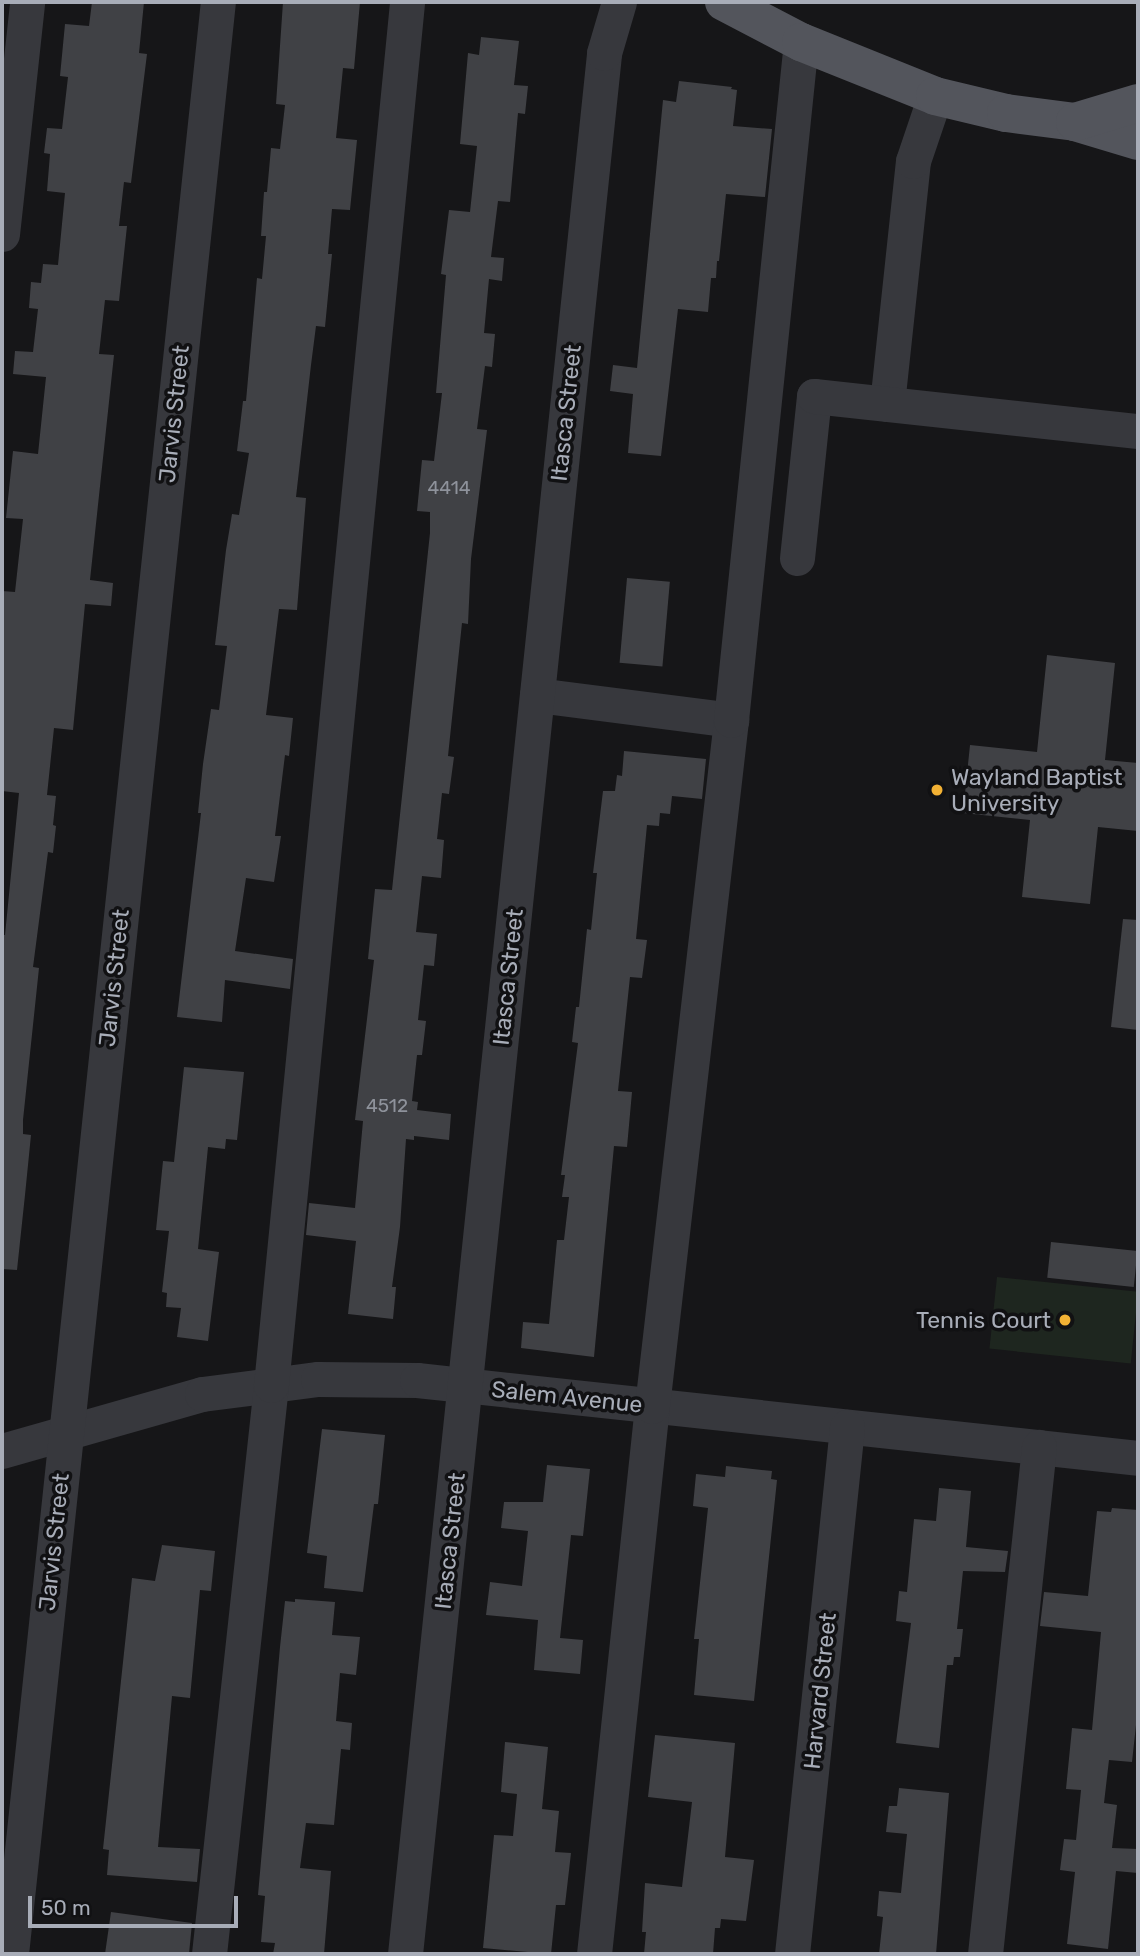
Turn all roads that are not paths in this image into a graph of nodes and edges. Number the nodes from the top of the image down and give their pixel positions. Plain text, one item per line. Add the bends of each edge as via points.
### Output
1 (27, 2) edge
2 (218, 2) edge
3 (407, 2) edge
4 (620, 2) edge
5 (724, 2) edge
6 (802, 42) junction
7 (935, 96) junction
8 (1138, 103) edge
9 (1075, 122) junction
10 (1138, 141) edge
11 (2, 234) edge
12 (887, 404) junction
13 (1138, 431) edge
14 (797, 558) dead end
15 (537, 695) junction
16 (731, 720) junction
17 (271, 1385) junction
18 (466, 1386) junction
19 (652, 1406) junction
20 (847, 1427) junction
21 (65, 1431) junction
22 (1039, 1447) junction
23 (2, 1451) edge
24 (1138, 1458) edge
25 (11, 1954) edge
26 (209, 1954) edge
27 (405, 1954) edge
28 (594, 1954) edge
29 (792, 1954) edge
30 (985, 1954) edge

1 - 11 street
2 - 21 street, Jarvis Street
3 - 17 street
4 - 15 street, Itasca Street via 604,53
5 - 6 main road
6 - 7 main road
6 - 16 street
7 - 9 main road via 1006,113
7 - 12 street via 913,161
8 - 9 main road
9 - 10 main road
12 - 13 street
12 - 14 street via 814,396
15 - 16 street
15 - 18 street, Itasca Street
16 - 19 street
17 - 18 street, Salem Avenue via 330,1379
17 - 21 street, Salem Avenue via 202,1394
17 - 26 street
18 - 19 street, Salem Avenue
18 - 27 street, Itasca Street
19 - 20 street, Salem Avenue
19 - 28 street
20 - 22 street, Salem Avenue
20 - 29 street, Harvard Street
21 - 23 street, Salem Avenue
21 - 25 street, Jarvis Street
22 - 24 street, Salem Avenue
22 - 30 street

